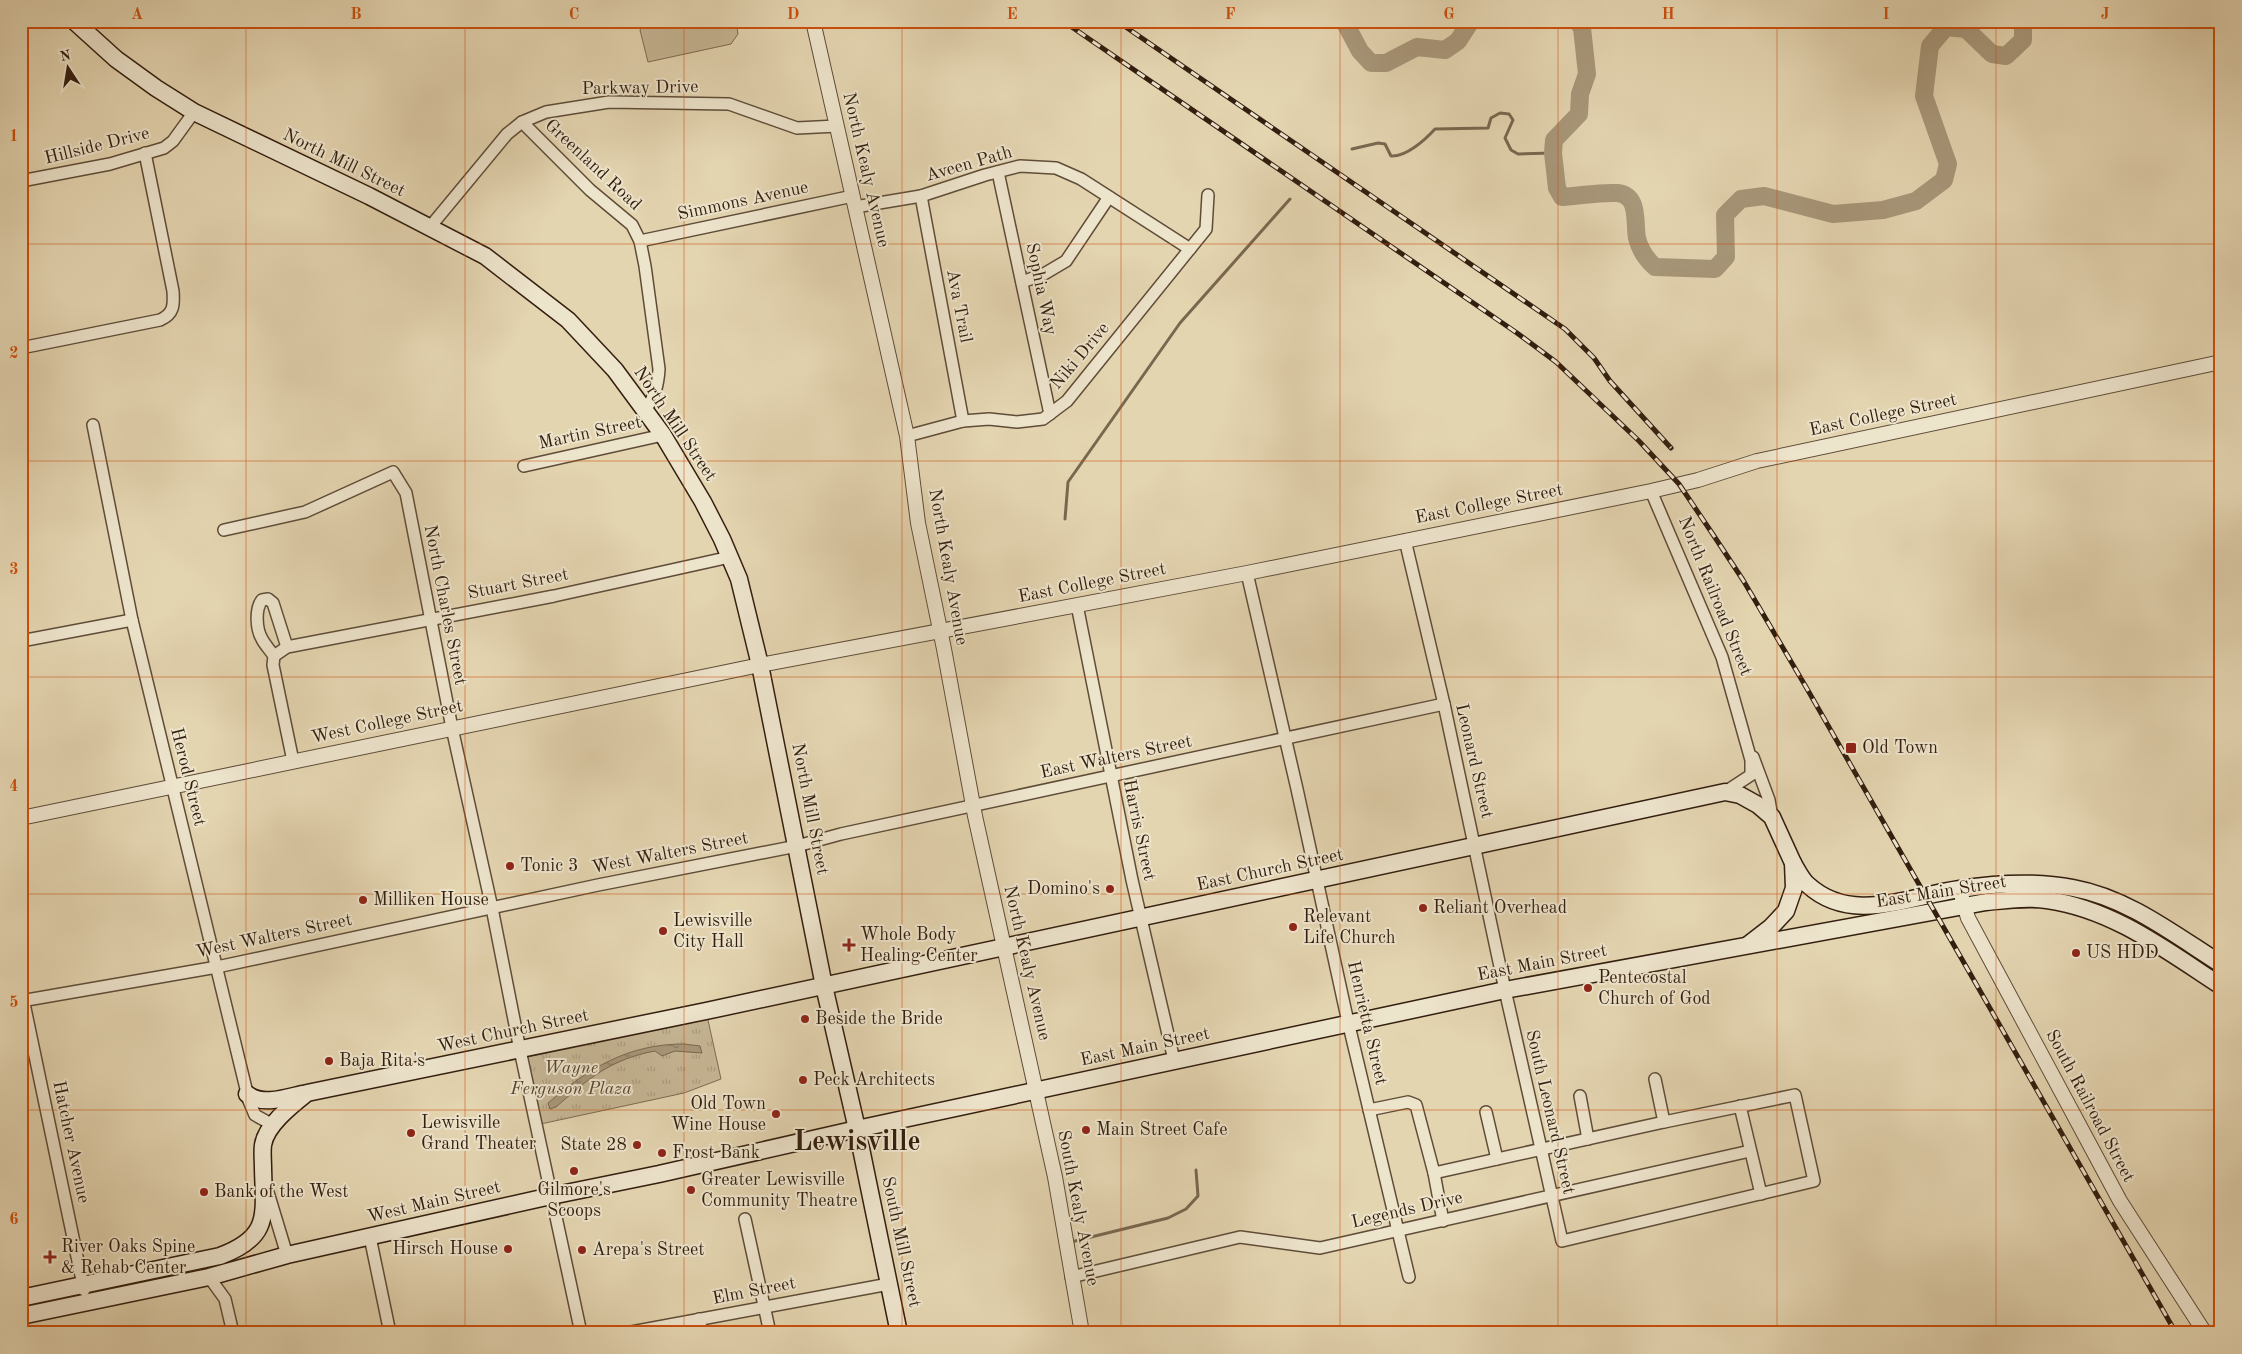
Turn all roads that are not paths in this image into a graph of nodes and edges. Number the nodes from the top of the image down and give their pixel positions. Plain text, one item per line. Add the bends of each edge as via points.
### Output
1 (74, 21) edge
2 (813, 21) edge
3 (194, 112) junction
4 (522, 122) junction
5 (836, 126) junction
6 (145, 153) junction
7 (998, 172) junction
8 (21, 180) edge
9 (921, 196) junction
10 (1208, 196) dead end
11 (1109, 197) junction
12 (854, 202) junction
13 (430, 227) junction
14 (640, 241) junction
15 (1190, 249) junction
16 (1022, 282) junction
17 (21, 348) edge
18 (2221, 362) edge
19 (645, 410) junction
20 (1050, 414) junction
21 (963, 422) junction
22 (93, 425) dead end
23 (663, 435) junction
24 (907, 436) junction
25 (524, 466) dead end
26 (1651, 491) junction
27 (224, 530) dead end
28 (1405, 540) junction
29 (730, 557) junction
30 (1247, 573) junction
31 (1078, 605) junction
32 (430, 619) junction
33 (132, 620) junction
34 (941, 631) junction
35 (21, 641) edge
36 (287, 647) junction
37 (274, 656) junction
38 (760, 665) junction
39 (1444, 704) junction
40 (452, 728) junction
41 (1285, 738) junction
42 (1747, 747) junction
43 (293, 760) junction
44 (1110, 776) junction
45 (173, 786) junction
46 (1725, 792) junction
47 (974, 805) junction
48 (1772, 817) junction
49 (21, 818) edge
50 (797, 846) junction
51 (1475, 846) junction
52 (1793, 863) junction
53 (1318, 880) junction
54 (1959, 889) junction
55 (1964, 905) junction
56 (492, 908) junction
57 (1141, 918) junction
58 (1004, 946) junction
59 (1745, 946) junction
60 (2221, 964) edge
61 (217, 967) junction
62 (2220, 984) edge
63 (824, 986) junction
64 (21, 989) edge
65 (1504, 990) junction
66 (23, 1001) edge
67 (1349, 1024) junction
68 (520, 1050) junction
69 (1174, 1060) junction
70 (1654, 1080) dead end
71 (1036, 1091) junction
72 (307, 1093) junction
73 (247, 1094) junction
74 (1580, 1096) dead end
75 (1740, 1106) junction
76 (1370, 1110) junction
77 (1486, 1112) dead end
78 (1664, 1122) junction
79 (273, 1125) junction
80 (857, 1129) junction
81 (1588, 1139) junction
82 (1540, 1150) junction
83 (1750, 1152) junction
84 (1496, 1160) junction
85 (1434, 1173) junction
86 (264, 1176) junction
87 (1761, 1194) junction
88 (551, 1196) junction
89 (1550, 1196) junction
90 (745, 1220) dead end
91 (1443, 1220) junction
92 (1398, 1230) junction
93 (370, 1237) junction
94 (286, 1255) junction
95 (210, 1277) junction
96 (1071, 1277) junction
97 (1409, 1277) dead end
98 (889, 1284) junction
99 (83, 1285) junction
100 (21, 1298) edge
101 (88, 1302) junction
102 (764, 1307) junction
103 (21, 1316) edge
104 (699, 1319) junction
105 (233, 1333) edge
106 (390, 1333) edge
107 (581, 1333) edge
108 (626, 1333) edge
109 (702, 1333) edge
110 (770, 1333) edge
111 (899, 1333) edge
112 (1082, 1333) edge
113 (1251, 1333) edge
114 (1255, 1333) edge
115 (2205, 1333) edge

1 - 3 main road, North Mill Street via 121,62
2 - 5 street, North Kealy Avenue
3 - 6 street, Hillside Drive via 173,141 164,148
3 - 13 main road, North Mill Street
4 - 5 street, Parkway Drive via 546,112 609,102 729,104 797,128
4 - 13 street, Parkway Drive via 507,134
4 - 14 street, Greenland Road via 590,190 632,225
5 - 12 street, North Kealy Avenue
6 - 8 street, Hillside Drive via 110,164
6 - 17 street via 174,308 160,320
7 - 9 street, Aveen Path
7 - 11 street, Aveen Path via 1020,166 1056,168
7 - 16 street, Sophia Way
9 - 12 street, Aveen Path
9 - 21 street, Ava Trail
10 - 15 street, Niki Drive via 1206,229
11 - 15 street, Aveen Path
11 - 16 street via 1066,261
12 - 14 street, Simmons Avenue
12 - 24 street, North Kealy Avenue
13 - 19 main road, North Mill Street via 485,256 568,320 615,370
14 - 19 street, Greenland Road via 659,369 653,400
15 - 20 street, Niki Drive via 1067,401
16 - 20 street, Sophia Way
18 - 26 street, East College Street via 1757,461
19 - 23 main road, North Mill Street
20 - 21 street, Niki Drive via 1043,419 1017,422 989,419
21 - 24 street, Niki Drive
22 - 33 street, Herod Street
23 - 25 street, Martin Street
23 - 29 main road, North Mill Street via 703,502
24 - 34 street, North Kealy Avenue via 918,523
26 - 28 street, East College Street
26 - 42 street, North Railroad Street via 1722,657
27 - 32 street, North Charles Street via 305,512 393,472 406,493
28 - 30 street, East College Street
28 - 39 street, Leonard Street
29 - 32 street, Stuart Street via 554,596
29 - 38 main road, North Mill Street via 739,579
30 - 31 street, East College Street
30 - 41 street, Henrietta Street
31 - 34 street, East College Street
31 - 44 street, Harris Street
32 - 36 street, Stuart Street
32 - 40 street, North Charles Street
33 - 35 street
33 - 45 street, Herod Street
34 - 38 street, East College Street
34 - 47 street, North Kealy Avenue
36 - 37 street, Stuart Street
36 - 37 street via 273,603 268,599 262,600 257,612 259,632
37 - 43 street
38 - 40 street, West College Street
38 - 50 main road, North Mill Street
39 - 41 street, East Walters Street
39 - 51 street, Leonard Street
40 - 43 street, West College Street
40 - 56 street, North Charles Street
41 - 44 street, East Walters Street
41 - 53 street, Henrietta Street
42 - 46 street, North Railroad Street via 1751,775
42 - 48 street, North Railroad Street via 1770,800
43 - 45 street, West College Street
44 - 47 street, East Walters Street
44 - 57 street, Harris Street
45 - 49 street, West College Street
45 - 61 street, Herod Street
46 - 48 main road, North Railroad Street via 1740,795
46 - 51 main road, East Church Street
47 - 50 street, East Walters Street
47 - 58 street, North Kealy Avenue
48 - 52 main road, North Railroad Street
50 - 56 street, West Walters Street
50 - 63 main road, North Mill Street
51 - 53 main road, East Church Street
51 - 65 street, Leonard Street
52 - 54 main road, East Main Street via 1806,884 1826,898 1845,904 1870,907
52 - 59 main road, North Railroad Street via 1794,888 1786,911
53 - 57 main road, East Church Street
53 - 67 street, Henrietta Street
54 - 55 street, South Railroad Street
54 - 60 main road, East Main Street via 2033,883 2075,888 2142,914
55 - 59 main road, East Main Street
55 - 62 main road, East Main Street via 2047,900 2104,916 2135,930
55 - 115 street, South Railroad Street via 1968,918 2120,1201
56 - 61 street, West Walters Street
56 - 68 street, North Charles Street
57 - 58 main road, East Church Street
57 - 69 street, Harris Street
58 - 63 main road, East Church Street
58 - 71 street, North Kealy Avenue
59 - 65 main road, East Main Street
61 - 66 street, West Walters Street
61 - 73 street, Herod Street
63 - 68 main road, West Church Street
63 - 80 main road, North Mill Street
64 - 66 street, Hatcher Avenue
65 - 67 main road, East Main Street
65 - 82 street, South Leonard Street
66 - 99 street, Hatcher Avenue
67 - 69 main road, East Main Street
67 - 76 street, Henrietta Street
68 - 72 main road, West Church Street
68 - 88 street, North Charles Street
69 - 71 main road, East Main Street
70 - 78 street
71 - 80 main road, East Main Street
71 - 96 street, South Kealy Avenue via 1055,1177
72 - 73 main road via 265,1100 254,1099
72 - 79 main road, West Church Street
73 - 79 street, Herod Street via 255,1115
74 - 81 street
75 - 78 street
75 - 83 street
75 - 87 street via 1795,1095 1814,1182
76 - 85 street via 1408,1102 1416,1105
76 - 92 street, Henrietta Street
77 - 84 street
78 - 81 street
79 - 86 main road, West Church Street via 263,1144
80 - 88 main road, West Main Street
80 - 98 main road, South Mill Street
81 - 82 street
82 - 84 street
82 - 89 street, South Leonard Street
83 - 87 street
83 - 89 street, Legends Drive
84 - 85 street
85 - 91 street
86 - 94 street
86 - 99 main road, West Church Street via 265,1206 257,1233 236,1250
87 - 89 street, South Leonard Street via 1562,1240
88 - 93 main road, West Main Street
88 - 107 street, North Charles Street
89 - 91 street, Legends Drive
90 - 102 street
91 - 92 street, Legends Drive
92 - 96 street, Legends Drive via 1320,1248 1240,1237
92 - 97 street, Henrietta Street
93 - 94 main road, West Main Street
93 - 106 street
94 - 95 main road, West Main Street
95 - 101 main road, West Main Street
95 - 105 street via 225,1299
96 - 112 street, South Kealy Avenue
98 - 102 street, Elm Street
98 - 111 main road, South Mill Street
99 - 100 main road
99 - 101 street, Hatcher Avenue
101 - 103 main road, West Main Street
102 - 104 street, Elm Street
102 - 110 street
104 - 108 street, Elm Street
104 - 109 street
113 - 114 street

